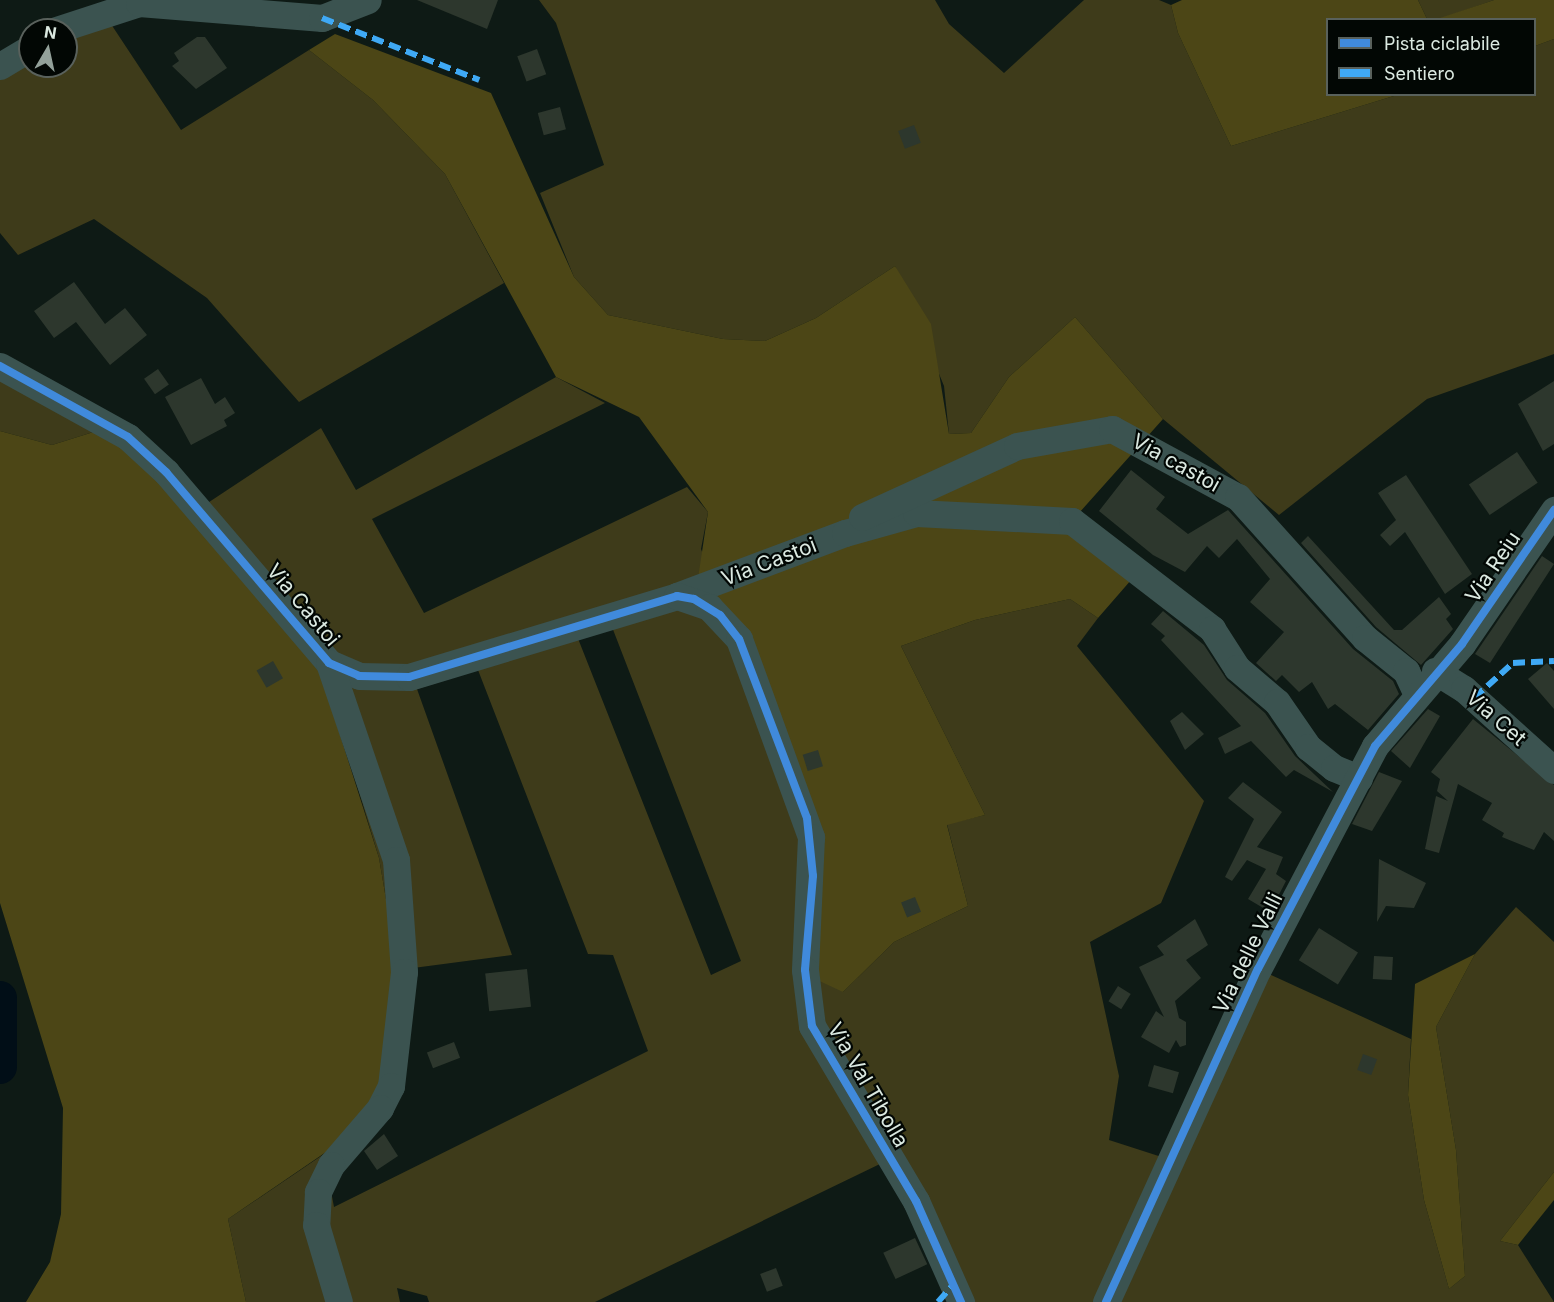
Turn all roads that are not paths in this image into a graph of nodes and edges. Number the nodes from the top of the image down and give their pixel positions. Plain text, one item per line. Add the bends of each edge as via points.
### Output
1 (368, 0) edge
2 (78, 23) edge
3 (18, 55) edge
4 (0, 66) edge
5 (0, 366) edge
6 (1554, 510) edge
7 (799, 550) junction
8 (677, 596) junction
9 (1462, 644) joint
10 (329, 663) junction
11 (1435, 671) junction
12 (1416, 695) junction
13 (1554, 770) edge
14 (1359, 778) junction
15 (339, 1302) edge
16 (961, 1302) edge
17 (1106, 1302) edge

1 - 2 street via 322,18 139,3
3 - 4 street
5 - 10 street, Via Castoi via 128,437 166,472
6 - 9 street, Via Reiu
7 - 8 street, Via Castoi
7 - 12 street, Via castoi via 898,498 1017,446 1112,429 1238,497 1365,638 1406,671
7 - 14 street, Via Castoi via 916,513 1072,521 1204,622 1237,668 1277,702 1308,747 1334,768
8 - 10 street, Via Castoi via 409,677 372,679
8 - 16 street, Via Val Tibolla via 709,607 739,639 811,837 805,970 812,1026 916,1201
9 - 11 street, Via delle Valli
10 - 15 street via 396,860 404,972 391,1086 380,1108 331,1165 318,1192 317,1234
11 - 12 street, Via delle Valli
11 - 13 street, Via Cet via 1464,689
12 - 14 street, Via delle Valli via 1376,746
14 - 17 street, Via delle Valli via 1257,969

